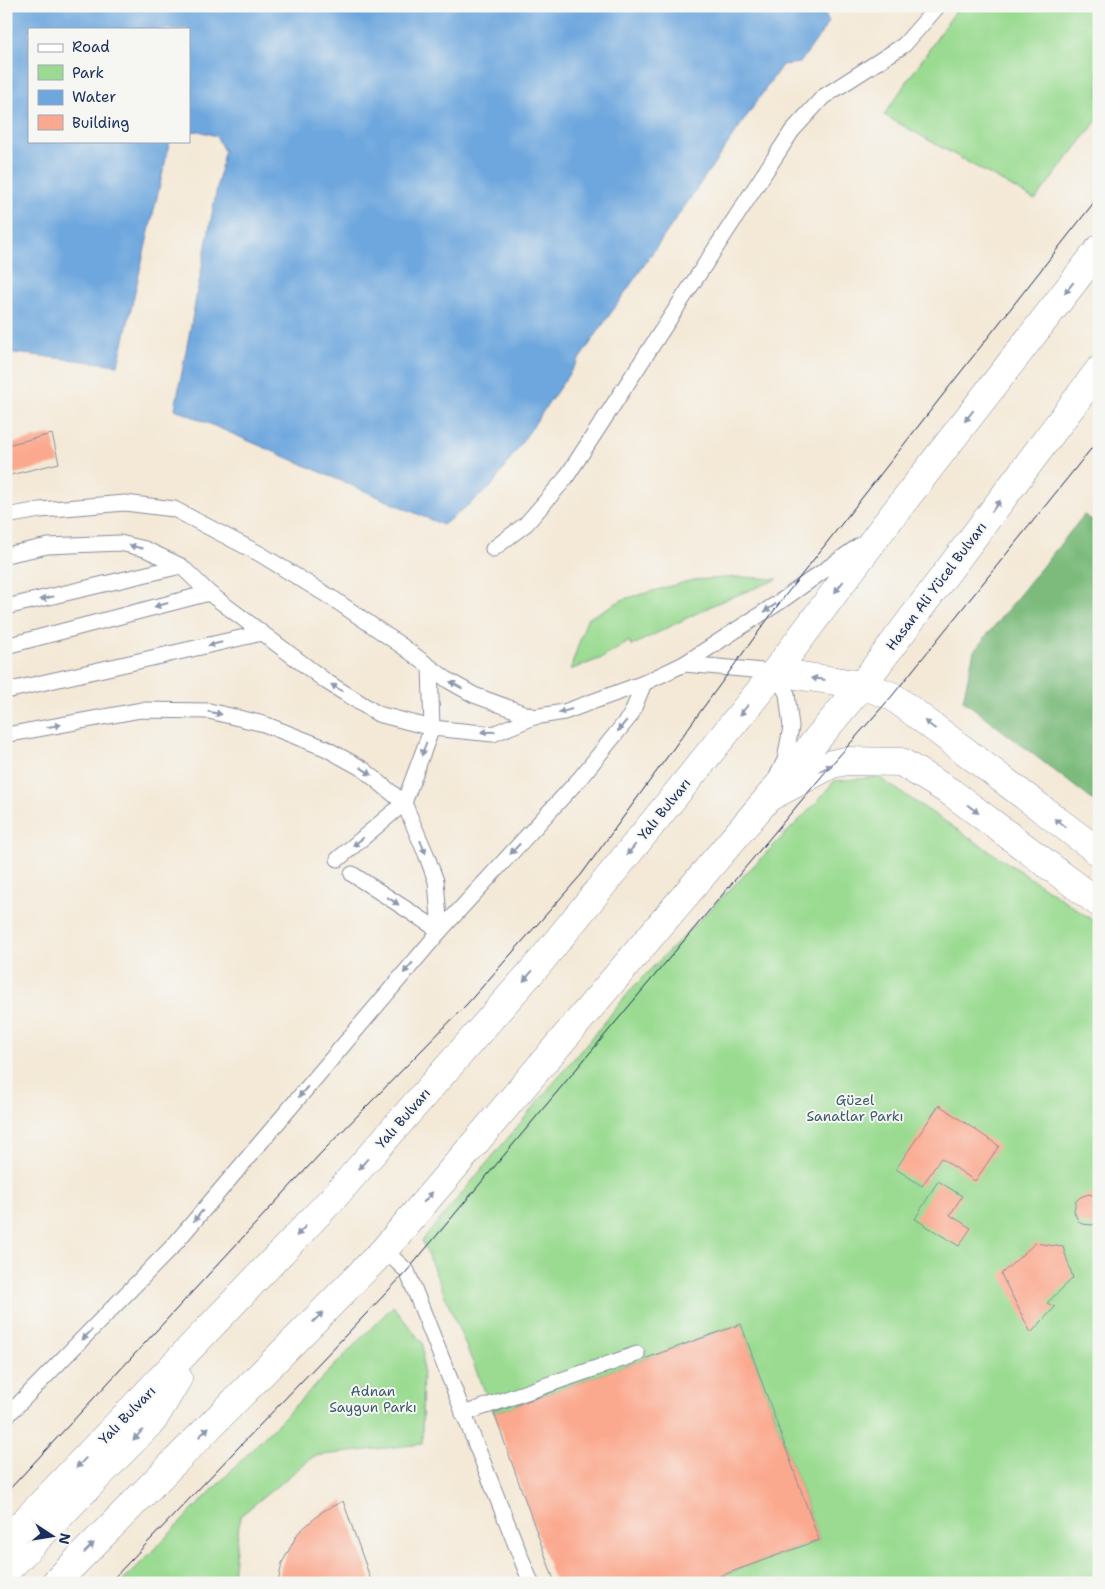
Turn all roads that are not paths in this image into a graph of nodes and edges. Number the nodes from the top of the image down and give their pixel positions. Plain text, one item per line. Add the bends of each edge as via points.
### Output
1 (938, 6) edge
2 (1099, 249) edge
3 (1099, 370) edge
4 (6, 516) edge
5 (882, 529) junction
6 (493, 549) dead end
7 (6, 555) edge
8 (181, 566) junction
9 (209, 593) junction
10 (6, 607) edge
11 (262, 633) junction
12 (6, 646) edge
13 (684, 664) junction
14 (430, 667) junction
15 (775, 672) junction
16 (644, 683) junction
17 (862, 685) junction
18 (6, 691) edge
19 (534, 717) junction
20 (432, 728) junction
21 (6, 735) edge
22 (768, 798) junction
23 (404, 803) junction
24 (1099, 852) edge
25 (338, 859) dead end
26 (352, 874) dead end
27 (1099, 903) edge
28 (440, 931) junction
29 (384, 1250) junction
30 (203, 1336) junction
31 (637, 1354) dead end
32 (463, 1414) junction
33 (6, 1417) edge
34 (6, 1541) edge
35 (6, 1571) edge
36 (55, 1583) edge
37 (531, 1583) edge

1 - 6 lane via 904,45 823,97 792,131 564,479 526,524
2 -> 5 main road
17 -> 3 main road, Hasan Ali Yücel Bulvarı
4 - 14 lane via 125,503 174,509 260,554 335,600
5 -> 13 lane via 781,601
5 -> 15 main road
8 -> 7 lane via 145,549 120,543 48,546
8 - 9 lane
8 -> 10 lane
9 - 11 lane
9 -> 12 lane
11 -> 18 lane
20 -> 11 lane via 378,714 327,682
13 - 15 lane
13 - 16 lane
19 -> 14 lane via 474,695
14 - 20 lane
17 -> 15 main road
15 - 22 lane via 787,694 791,728 785,760
15 -> 30 main road, Yalı Bulvarı via 541,961 335,1196
16 -> 19 lane via 564,712
16 -> 28 lane via 631,715 581,777
17 - 22 main road, Hasan Ali Yücel Bulvarı
24 -> 17 main road via 892,696
19 -> 20 lane via 493,734
20 -> 23 lane
21 -> 23 lane via 141,710 209,711 264,724 325,748 368,772
22 -> 27 main road via 832,764 846,761 901,762 952,793
29 -> 22 main road
23 -> 25 lane
23 -> 28 lane via 436,881
26 -> 28 lane
28 -> 33 lane via 173,1246
29 - 32 lane via 407,1271
36 -> 29 main road
30 -> 34 main road, Yalı Bulvarı
30 -> 35 main road via 153,1420
31 - 32 lane
32 - 37 lane

